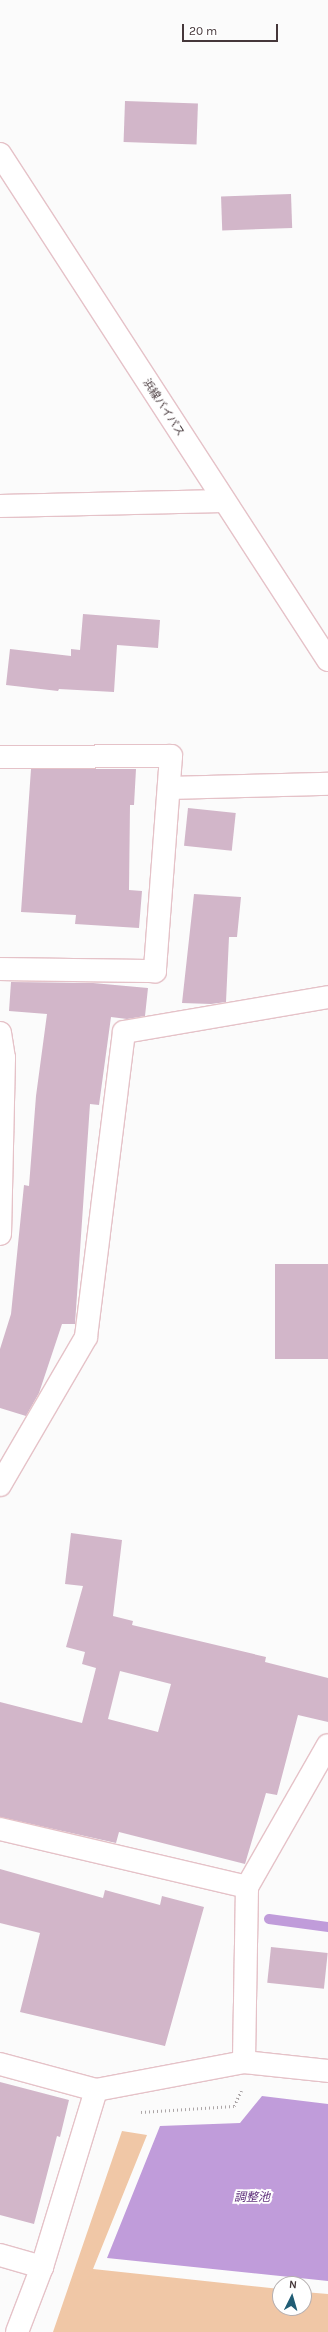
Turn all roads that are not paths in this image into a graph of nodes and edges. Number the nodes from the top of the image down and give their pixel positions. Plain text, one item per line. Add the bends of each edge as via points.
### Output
1 (0, 154) edge
2 (223, 501) junction
3 (0, 506) edge
4 (328, 660) edge
5 (0, 757) edge
6 (328, 784) edge
7 (170, 788) junction
8 (0, 969) edge
9 (328, 997) edge
10 (0, 1033) edge
11 (2, 1058) edge
12 (0, 1234) edge
13 (0, 1485) edge
14 (328, 1745) edge
15 (0, 1829) edge
16 (247, 1887) junction
17 (244, 2062) junction
18 (0, 2064) edge
19 (328, 2071) edge
20 (96, 2090) junction
21 (0, 2255) edge
22 (42, 2267) junction
23 (17, 2332) edge

1 - 2 main road, 浜線バイパス
2 - 3 main road
2 - 4 main road, 浜線バイパス
5 - 7 main road via 172,756
6 - 7 main road
7 - 8 main road via 155,971
9 - 13 main road via 124,1032 86,1337
10 - 11 main road
11 - 12 main road
14 - 16 main road
15 - 16 main road
16 - 17 main road
17 - 19 main road
17 - 20 main road
18 - 20 main road
20 - 22 main road
21 - 22 main road
22 - 23 main road

